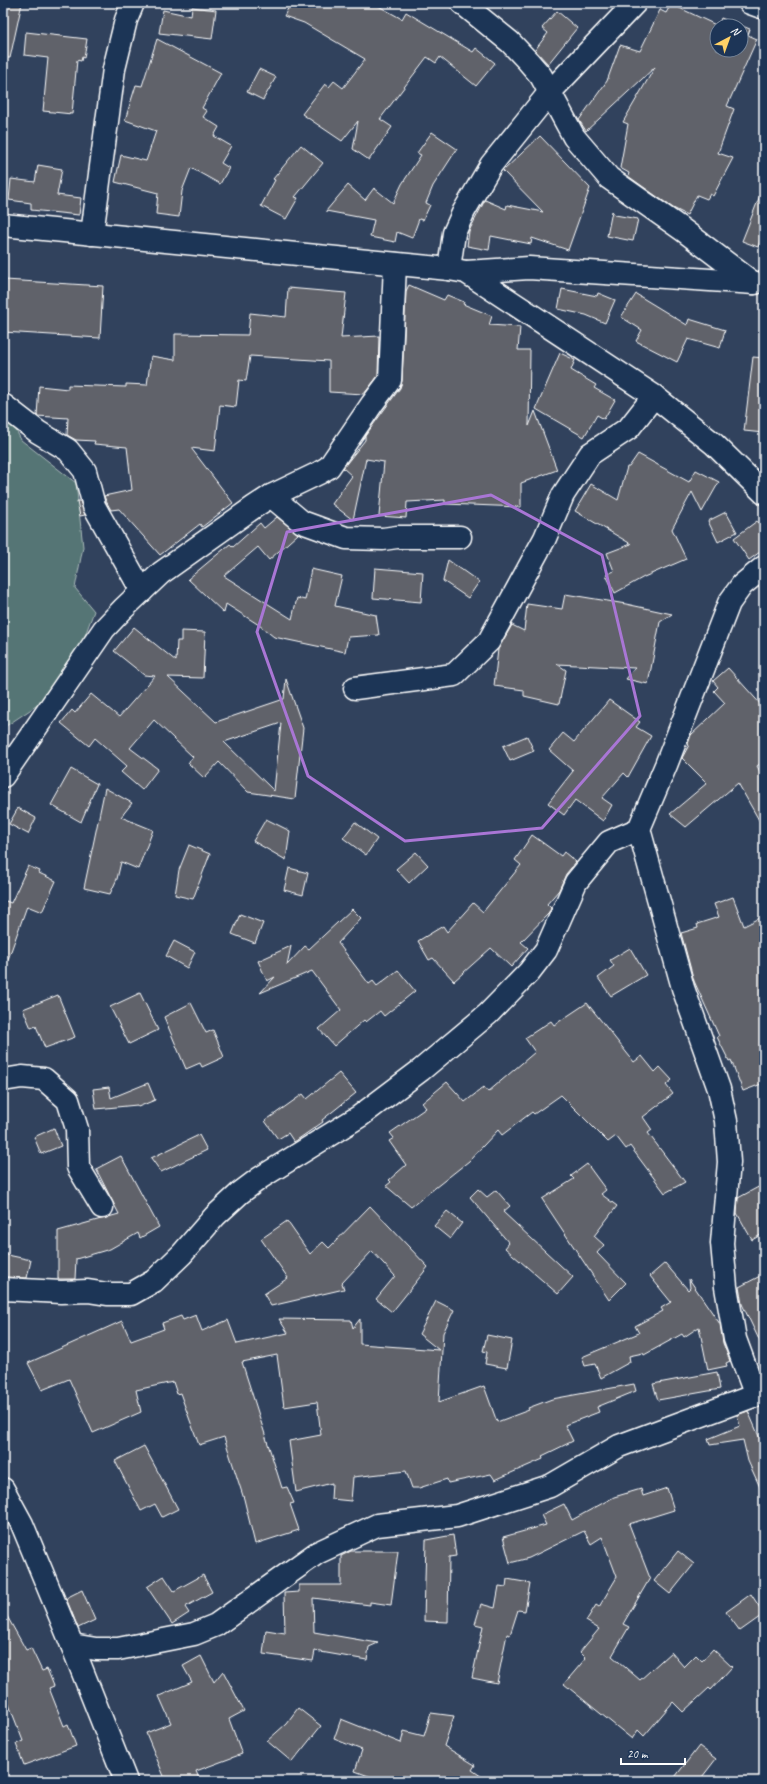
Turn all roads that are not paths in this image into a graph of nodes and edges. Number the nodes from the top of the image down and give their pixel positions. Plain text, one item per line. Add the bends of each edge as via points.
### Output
1 (133, 3) edge
2 (462, 3) edge
3 (635, 3) edge
4 (750, 3) edge
5 (764, 8) edge
6 (549, 93) junction
7 (3, 224) edge
8 (92, 234) junction
9 (395, 264) junction
10 (457, 271) junction
11 (758, 283) edge
12 (654, 396) junction
13 (3, 404) edge
14 (764, 493) edge
15 (272, 496) junction
16 (460, 537) dead end
17 (764, 567) edge
18 (142, 591) junction
19 (355, 688) dead end
20 (3, 776) edge
21 (639, 829) junction
22 (3, 1080) edge
23 (102, 1207) dead end
24 (3, 1289) edge
25 (760, 1394) edge
26 (3, 1489) edge
27 (72, 1645) junction
28 (126, 1781) edge

1 - 8 street via 126,20 114,70
2 - 6 street via 519,51 540,76
3 - 6 street
4 - 5 street
6 - 10 street via 479,182 454,233
6 - 11 street via 574,137 609,178
7 - 8 street
8 - 9 street
9 - 10 street
9 - 15 street via 390,380 329,466
10 - 11 street via 529,268
10 - 12 street
12 - 14 street via 714,444
12 - 19 street via 629,428 590,454 563,495 545,538 484,646 454,675
13 - 18 street via 38,432 68,450 85,471 94,506
15 - 16 street via 302,522 346,538
15 - 18 street via 167,569
17 - 21 street via 742,585 729,603
18 - 20 street via 104,629
21 - 24 street via 610,842 576,882 546,950 529,972 488,1014 421,1070 360,1116 240,1193 154,1281 131,1294
21 - 25 street via 683,988 719,1089 726,1121 729,1162 722,1243 726,1288 735,1340
22 - 23 street via 22,1077 44,1079 68,1100 77,1129 78,1167
25 - 27 street via 619,1446 550,1486 457,1516 377,1525 317,1553 216,1625 194,1634 118,1649
26 - 27 street via 22,1524
27 - 28 street

